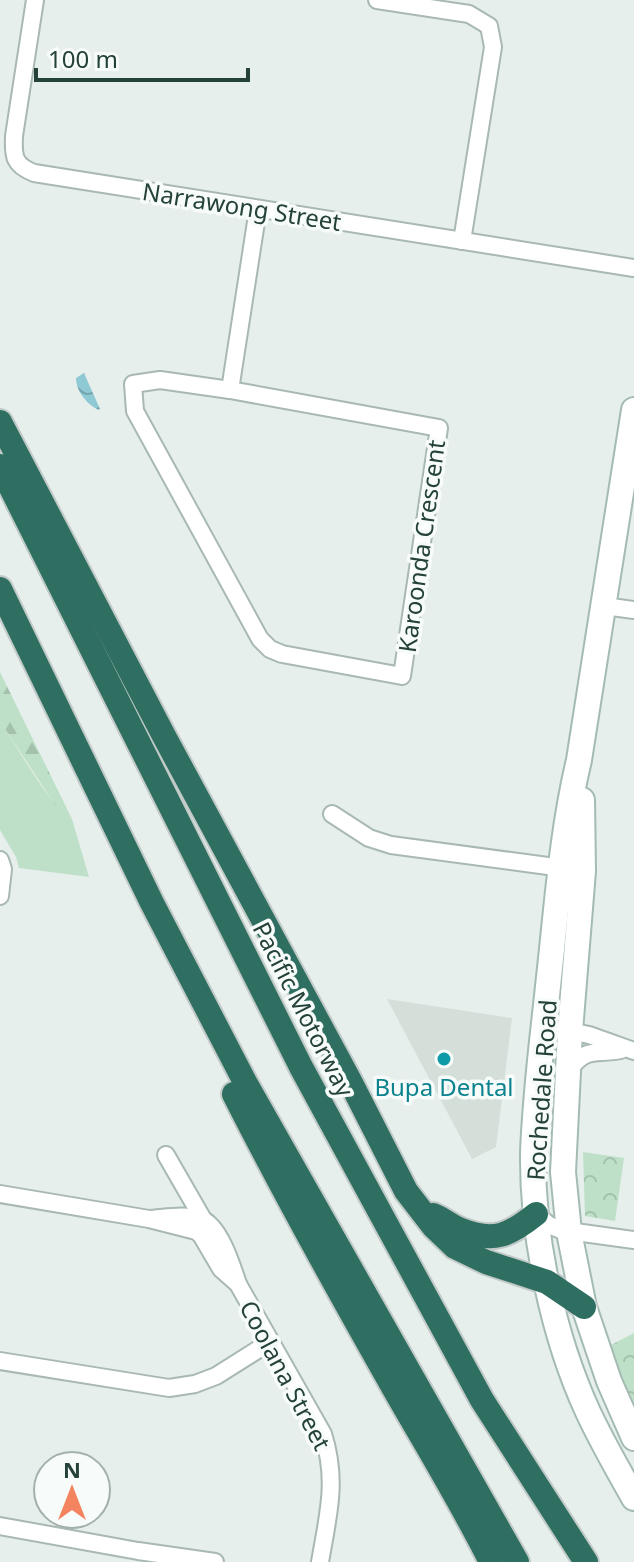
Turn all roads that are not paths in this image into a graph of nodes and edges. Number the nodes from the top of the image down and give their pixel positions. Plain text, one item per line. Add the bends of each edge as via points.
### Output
1 (35, 0) edge
2 (377, 0) edge
3 (258, 209) junction
4 (462, 241) junction
5 (634, 268) edge
6 (230, 390) junction
7 (634, 410) edge
8 (0, 422) edge
9 (0, 466) edge
10 (0, 589) edge
11 (604, 606) junction
12 (634, 610) edge
13 (63, 721) junction
14 (332, 814) dead end
15 (0, 860) edge
16 (572, 870) junction
17 (0, 896) edge
18 (544, 1029) junction
19 (570, 1031) junction
20 (630, 1050) edge
21 (568, 1072) junction
22 (166, 1155) dead end
23 (186, 1189) junction
24 (0, 1194) edge
25 (419, 1210) junction
26 (536, 1214) junction
27 (176, 1218) junction
28 (149, 1219) junction
29 (201, 1226) junction
30 (569, 1232) junction
31 (634, 1240) edge
32 (547, 1282) junction
33 (584, 1307) junction
34 (270, 1342) junction
35 (0, 1361) edge
36 (634, 1438) edge
37 (634, 1498) edge
38 (0, 1526) edge
39 (215, 1562) edge
40 (320, 1562) edge
41 (491, 1562) edge
42 (517, 1562) edge
43 (586, 1562) edge

1 - 3 street, Narrawong Street via 14,136 16,162 22,168
2 - 4 street via 469,14 489,26 493,47
3 - 4 street, Narrawong Street
3 - 6 street
4 - 5 street, Narrawong Street
6 - 6 street, Karoonda Crescent via 160,380 133,384 135,411 260,639 282,654 402,676 439,428
7 - 11 main road, Rochedale Road
8 - 25 highway
9 - 43 highway, Pacific Motorway via 301,1067 482,1400
10 - 13 highway
11 - 12 street
11 - 16 main road, Rochedale Road via 572,792
13 - 41 highway via 116,861 270,1165
13 - 42 highway via 246,1084
14 - 16 street via 369,838 391,845
15 - 17 street
16 - 18 main road, Rochedale Road
16 - 19 main road, Rochedale Road
18 - 19 street
18 - 26 main road, Rochedale Road via 533,1154
19 - 20 street
19 - 21 main road, Rochedale Road
20 - 21 street via 586,1053
21 - 30 main road, Rochedale Road via 563,1172
22 - 23 street, Coolana Street
23 - 27 street via 184,1210
23 - 29 street, Coolana Street
24 - 28 street
25 - 26 highway via 484,1236 503,1236
25 - 32 highway via 443,1238 468,1255
26 - 30 street
26 - 32 main road, Rochedale Road
27 - 28 street
27 - 29 street via 194,1218
28 - 29 street
29 - 34 street, Coolana Street via 214,1230
30 - 31 street
30 - 33 main road, Rochedale Road
32 - 33 highway
32 - 37 main road, Rochedale Road via 561,1342 588,1412
33 - 36 main road, Rochedale Road
34 - 35 street via 216,1376 169,1388
34 - 40 street, Coolana Street via 323,1434 330,1456 332,1484
38 - 39 street

